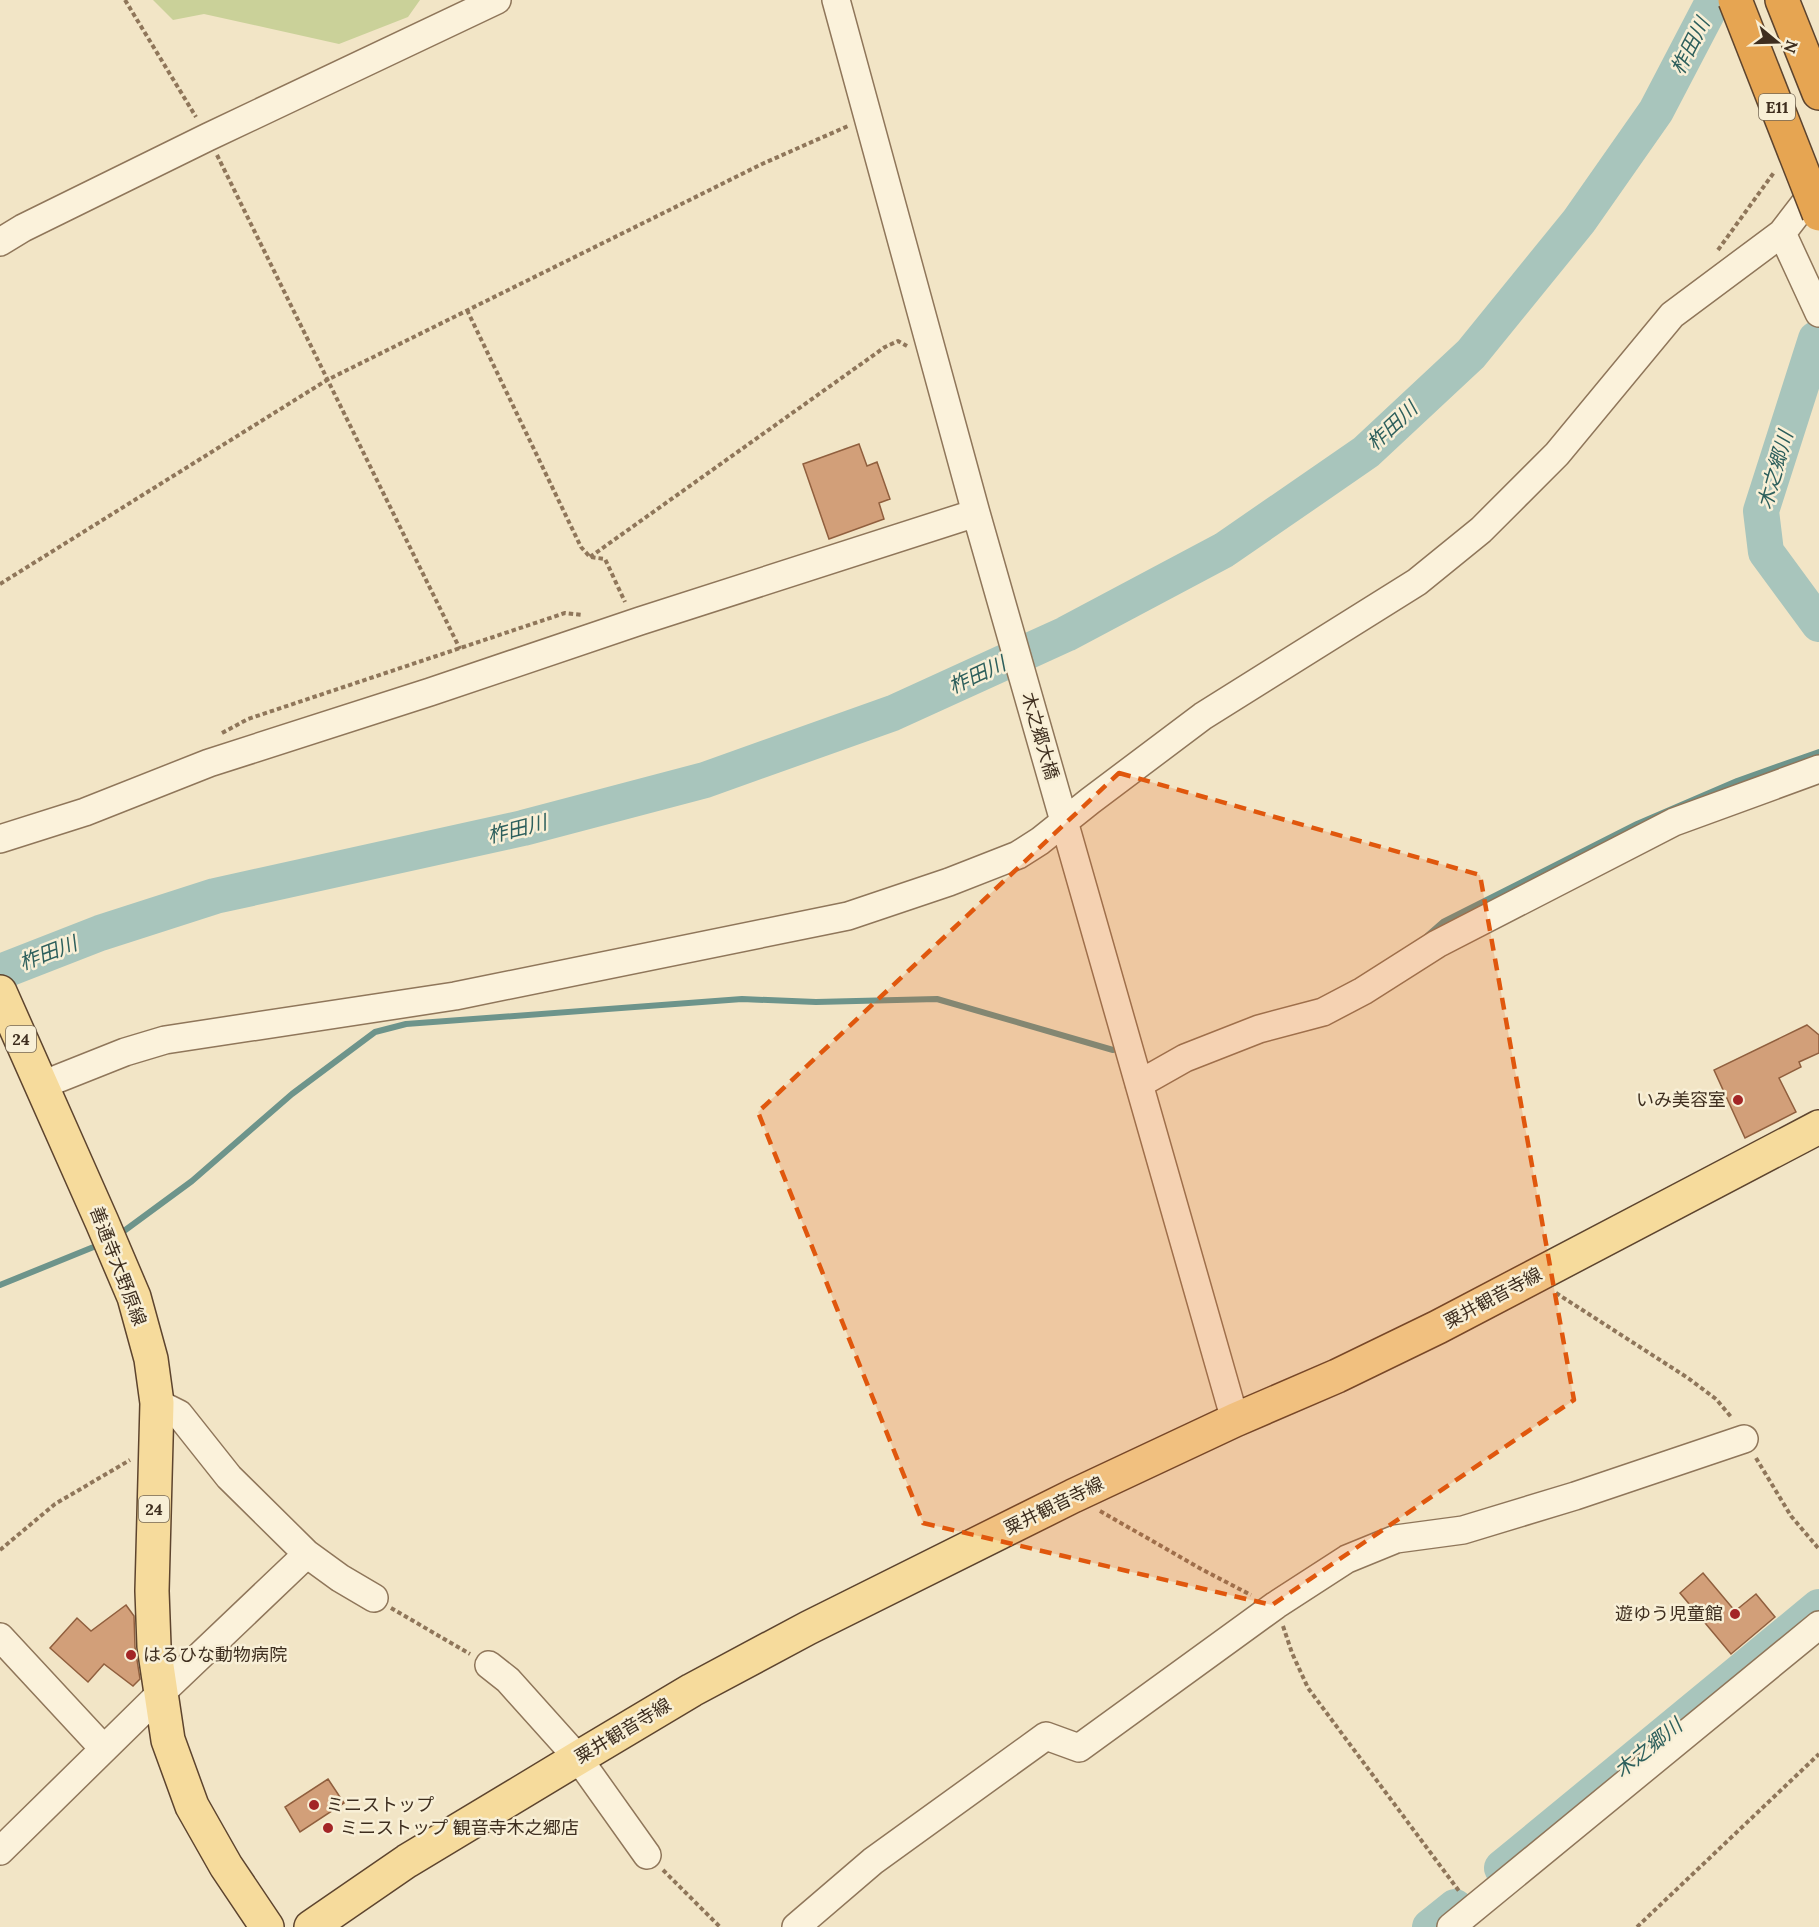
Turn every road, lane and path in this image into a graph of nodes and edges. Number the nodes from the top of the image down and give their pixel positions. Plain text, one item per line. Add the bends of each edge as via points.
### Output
1 (125, 0) edge
2 (497, 0) edge
3 (837, 0) edge
4 (1735, 0) edge
5 (1782, 0) edge
6 (1819, 93) edge
7 (868, 117) junction
8 (208, 137) junction
9 (1779, 165) dead end
10 (1819, 185) edge
11 (1819, 214) edge
12 (1782, 233) junction
13 (0, 242) edge
14 (1712, 259) dead end
15 (467, 310) junction
16 (1819, 314) edge
17 (913, 349) dead end
18 (327, 380) junction
19 (976, 513) junction
20 (590, 557) junction
21 (0, 584) edge
22 (585, 615) dead end
23 (640, 621) junction
24 (460, 649) junction
25 (221, 734) dead end
26 (1819, 769) edge
27 (1064, 821) junction
28 (0, 839) edge
29 (0, 992) edge
30 (1139, 1084) junction
31 (42, 1085) junction
32 (1819, 1126) edge
33 (1532, 1278) junction
34 (157, 1403) junction
35 (1235, 1420) junction
36 (1744, 1438) junction
37 (156, 1445) junction
38 (1073, 1496) junction
39 (1819, 1549) edge
40 (0, 1550) edge
41 (307, 1554) junction
42 (374, 1598) joint
43 (1276, 1605) junction
44 (1819, 1625) edge
45 (0, 1637) edge
46 (489, 1665) joint
47 (161, 1693) junction
48 (104, 1749) junction
49 (1819, 1754) edge
50 (578, 1758) junction
51 (3, 1842) edge
52 (647, 1855) joint
53 (1473, 1909) junction
54 (267, 1927) edge
55 (311, 1927) edge
56 (720, 1927) edge
57 (796, 1927) edge
58 (1451, 1927) edge
59 (1637, 1927) edge

1 - 8 path
2 - 8 street
3 - 7 street, 木之郷大橋
4 - 11 highway, E11, bridge
5 - 6 highway, E11
7 - 15 path via 762,164
7 - 19 street, 木之郷大橋
8 - 13 street
8 - 18 path
9 - 14 path
10 - 12 street
12 - 16 street
12 - 27 street via 1672,315 1557,454 1482,530 1417,582 1203,716
15 - 18 path
15 - 20 path via 581,547
17 - 20 path via 898,341 885,347
18 - 21 path
18 - 24 path
19 - 23 street
19 - 27 street, 木之郷大橋
20 - 23 path via 605,559 628,609
22 - 24 path via 566,613
23 - 28 street via 209,763 85,812
24 - 25 path via 248,718
26 - 30 street via 1674,822 1437,944 1323,1012 1259,1029 1196,1054
27 - 30 street, 木之郷大橋
27 - 31 street via 1018,855 848,916 455,996 165,1040
29 - 31 main road, 善通寺大野原線 / 24
30 - 35 street, 木之郷大橋
31 - 34 main road, 善通寺大野原線 / 24 via 134,1297 151,1359
32 - 33 main road, 粟井観音寺線
33 - 35 main road, 粟井観音寺線 via 1337,1376
33 - 36 path via 1688,1377 1716,1399
34 - 37 main road, 善通寺大野原線 / 24
34 - 41 street via 179,1414 229,1477
35 - 38 main road, 粟井観音寺線
36 - 39 path via 1791,1515
36 - 43 street via 1463,1530 1396,1539 1347,1559
37 - 40 path via 55,1504
37 - 47 main road, 善通寺大野原線 / 24 via 152,1590
38 - 43 path via 1203,1570
38 - 50 main road, 粟井観音寺線 via 871,1595 692,1690
41 - 42 street
41 - 47 street
42 - 46 path
43 - 53 path via 1308,1688
43 - 57 street via 1079,1748 1046,1736 873,1861
44 - 53 street
45 - 48 street
46 - 50 street via 508,1680
47 - 48 street
47 - 54 main road, 善通寺大野原線 / 24 via 168,1740 192,1806
48 - 51 street
49 - 59 path
50 - 52 street
50 - 55 main road, 粟井観音寺線 via 407,1861
52 - 56 path
53 - 58 street

